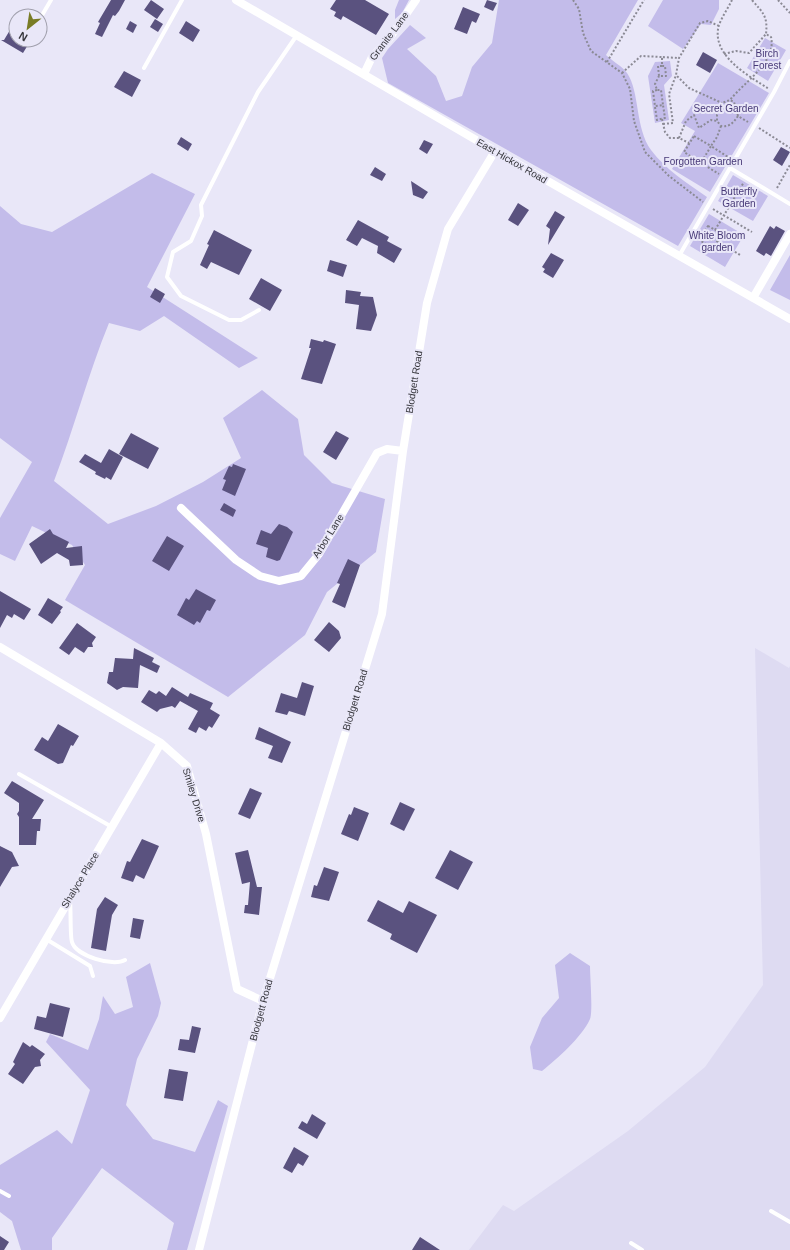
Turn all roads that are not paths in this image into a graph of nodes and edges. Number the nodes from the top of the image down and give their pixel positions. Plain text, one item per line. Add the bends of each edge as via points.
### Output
1 (182, 0) edge
2 (236, 0) edge
3 (416, 0) edge
4 (297, 34) junction
5 (790, 61) edge
6 (144, 68) dead end
7 (364, 74) junction
8 (495, 151) junction
9 (730, 168) junction
10 (790, 204) edge
11 (790, 234) edge
12 (679, 256) junction
13 (753, 298) junction
14 (259, 310) dead end
15 (790, 319) edge
16 (402, 451) junction
17 (181, 508) dead end
18 (0, 647) edge
19 (161, 743) junction
20 (19, 774) dead end
21 (112, 826) junction
22 (70, 897) junction
23 (45, 939) junction
24 (125, 960) dead end
25 (93, 976) dead end
26 (263, 1001) junction
27 (0, 1018) edge
28 (0, 1191) edge
29 (9, 1196) dead end
30 (771, 1212) dead end
31 (790, 1222) edge
32 (631, 1243) dead end
33 (199, 1250) edge
34 (642, 1250) edge

1 - 6 lane
2 - 4 street, East Hickox Road
3 - 7 street, Granite Lane via 389,39 372,57
4 - 7 street, East Hickox Road
4 - 14 lane via 258,92 201,205 202,216 191,241 173,252 166,277 181,296 229,320 241,320
5 - 9 lane
7 - 8 street, East Hickox Road
8 - 12 street, East Hickox Road
8 - 16 street, Blodgett Road via 448,229 427,303
9 - 10 lane
9 - 12 lane
11 - 13 street
12 - 13 street, East Hickox Road
13 - 15 street, East Hickox Road
16 - 17 street, Arbor Lane via 387,449 377,453 319,554 301,576 279,581 260,576 236,560
16 - 26 street, Blodgett Road via 382,614
18 - 19 street, Smiley Drive
19 - 21 street, Shalyce Place
19 - 26 street, Smiley Drive via 187,766 206,834 237,989
20 - 21 lane
21 - 22 street, Shalyce Place
22 - 23 street, Shalyce Place
22 - 24 lane via 72,942 77,949 102,962 120,963
23 - 25 lane via 90,966
23 - 27 street, Shalyce Place
26 - 33 street, Blodgett Road
28 - 29 lane
30 - 31 lane
32 - 34 lane

